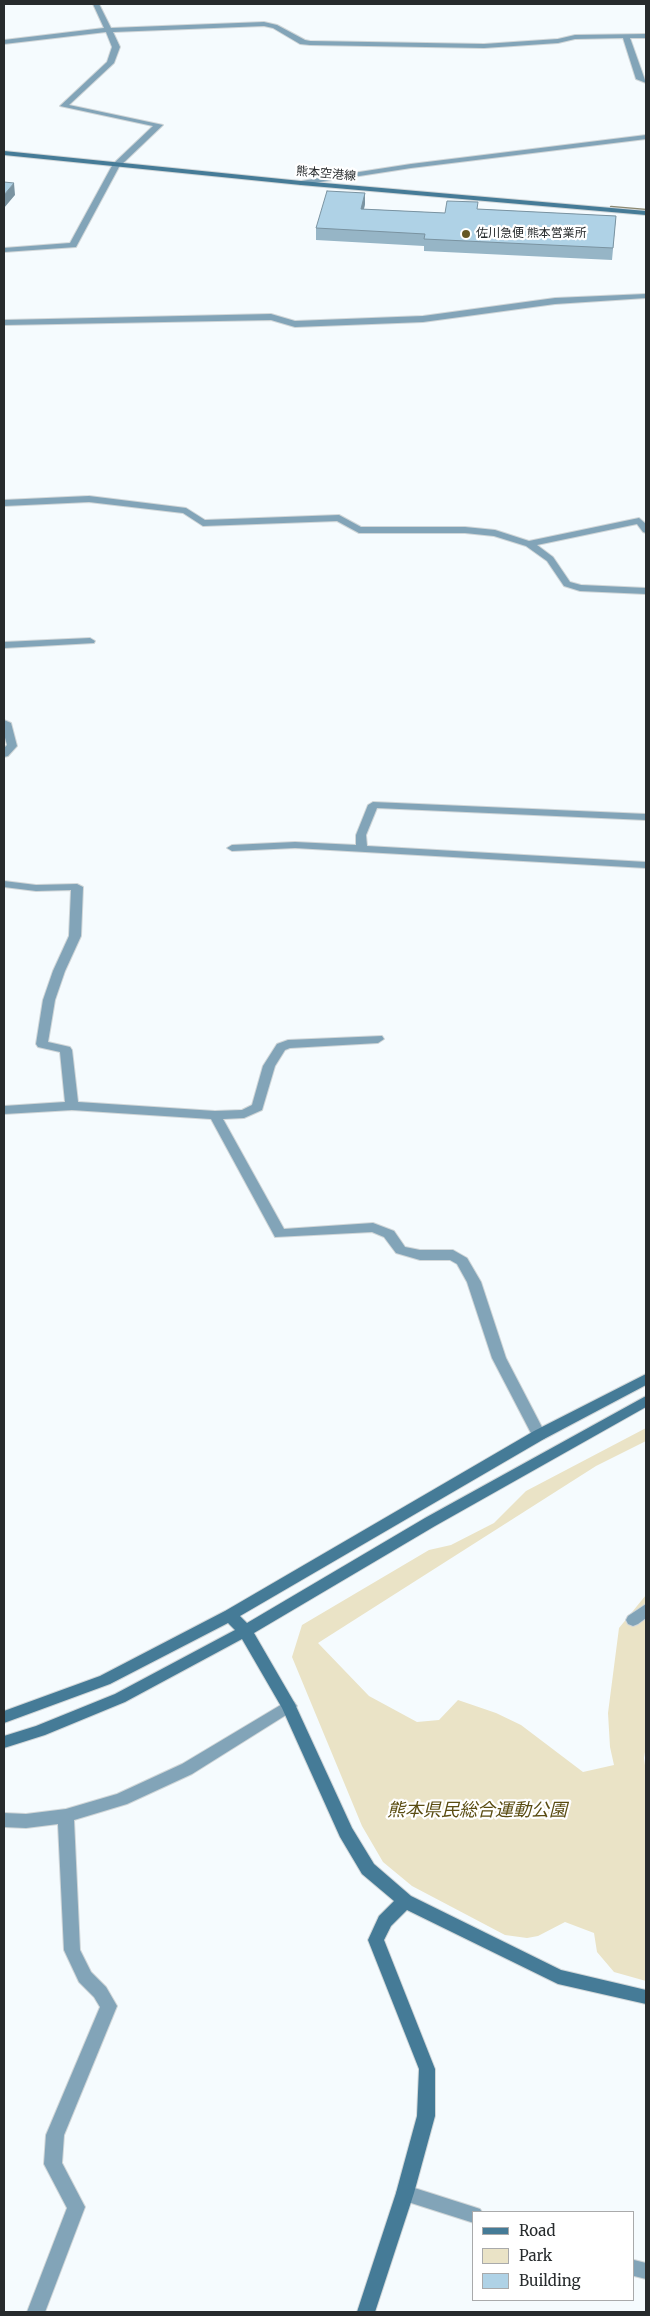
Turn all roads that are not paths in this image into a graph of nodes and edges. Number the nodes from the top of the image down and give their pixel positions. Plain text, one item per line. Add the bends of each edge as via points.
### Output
1 (96, 4) edge
2 (109, 30) junction
3 (646, 36) edge
4 (626, 37) junction
5 (4, 42) edge
6 (646, 82) edge
7 (646, 137) edge
8 (4, 153) edge
9 (116, 166) junction
10 (301, 183) junction
11 (646, 213) edge
12 (4, 250) edge
13 (646, 296) edge
14 (4, 323) edge
15 (4, 503) edge
16 (646, 530) edge
17 (529, 544) junction
18 (646, 591) edge
19 (90, 641) dead end
20 (4, 645) edge
21 (4, 723) edge
22 (4, 754) edge
23 (646, 817) edge
24 (232, 848) dead end
25 (362, 850) junction
26 (646, 865) edge
27 (4, 884) edge
28 (378, 1039) dead end
29 (72, 1106) junction
30 (4, 1110) edge
31 (215, 1115) junction
32 (646, 1379) edge
33 (646, 1401) edge
34 (539, 1435) junction
35 (646, 1610) edge
36 (230, 1616) junction
37 (633, 1620) dead end
38 (245, 1631) junction
39 (289, 1706) junction
40 (4, 1717) edge
41 (4, 1742) edge
42 (66, 1816) junction
43 (4, 1820) edge
44 (405, 1901) junction
45 (646, 1997) edge
46 (405, 2193) junction
47 (472, 2214) edge
48 (36, 2312) edge
49 (366, 2312) edge

1 - 2 street
2 - 4 street via 264,24 310,43 466,46 558,41 575,37
2 - 5 street
2 - 9 street via 116,48 110,63 64,106 159,125
3 - 4 street
4 - 6 street via 640,79
7 - 10 street
8 - 9 street, 熊本空港線
9 - 10 street, 熊本空港線
9 - 12 street via 73,245
10 - 11 street, 熊本空港線
13 - 14 street via 555,302 423,319 295,324 271,317
15 - 17 street via 89,499 118,501 186,511 203,523 339,518 359,530 465,530 495,533
16 - 17 street via 639,521
17 - 18 street via 550,559 567,584 580,588
19 - 20 street
21 - 22 street via 12,746
23 - 25 street via 373,804 361,835
24 - 25 street via 295,845
25 - 26 street
27 - 29 street via 36,888 76,887 75,936 49,1000 42,1044 66,1050
28 - 31 street via 281,1047 269,1066 258,1107 244,1114
29 - 30 street
29 - 31 street
31 - 34 street via 280,1234 373,1227 389,1234 401,1250 420,1255 452,1254 462,1261 474,1282 499,1358
32 - 34 street
33 - 38 street via 430,1522
34 - 36 street
35 - 37 street
36 - 38 street
36 - 40 street via 105,1680
38 - 39 street
38 - 41 street via 120,1698
39 - 42 street via 187,1768 121,1799
39 - 44 street via 359,1854 368,1869
42 - 43 street
42 - 48 street via 72,1950 85,1977 109,2006 55,2135 53,2164 76,2207
44 - 45 street via 558,1977
44 - 46 street via 385,1921 376,1940 427,2069 426,2116
46 - 47 street
46 - 49 street

